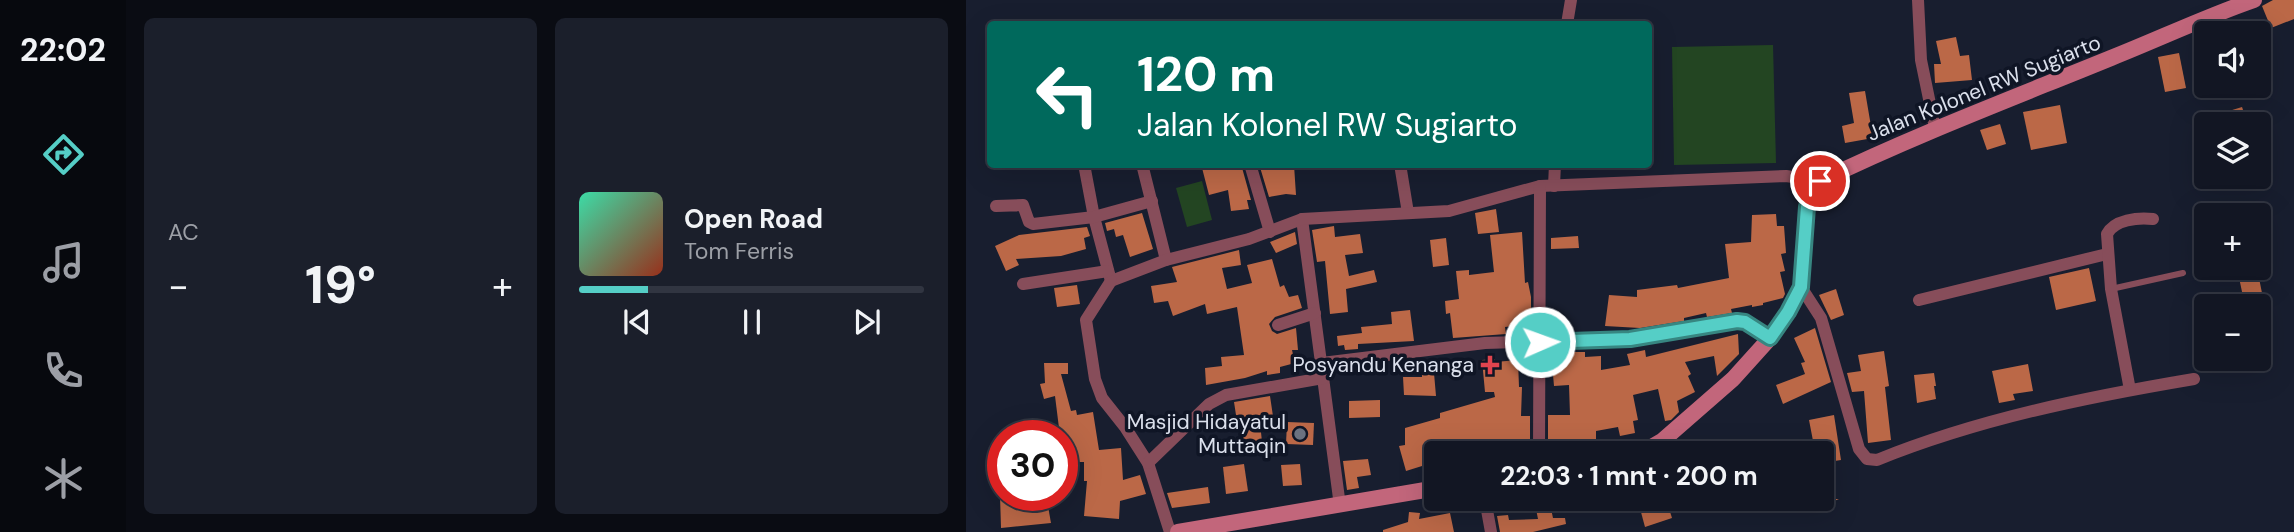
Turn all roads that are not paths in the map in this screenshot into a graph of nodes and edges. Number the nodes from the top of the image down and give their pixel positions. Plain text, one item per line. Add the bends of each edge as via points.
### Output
1 (1571, 0) edge
2 (1918, 0) edge
3 (2255, 0) edge
4 (1568, 21) edge
5 (1935, 128) junction
6 (1085, 168) edge
7 (1143, 168) edge
8 (1251, 168) edge
9 (1401, 168) edge
10 (1555, 168) edge
11 (1820, 181) junction
12 (1540, 186) junction
13 (1554, 186) junction
14 (1152, 201) junction
15 (996, 206) dead end
16 (1408, 213) junction
17 (1094, 217) junction
18 (1302, 219) junction
19 (2153, 219) dead end
20 (1270, 232) junction
21 (2107, 254) junction
22 (1166, 260) junction
23 (2183, 273) dead end
24 (1110, 276) junction
25 (1023, 284) dead end
26 (1801, 287) junction
27 (2111, 289) junction
28 (1919, 300) dead end
29 (1315, 313) junction
30 (1278, 325) dead end
31 (1770, 338) junction
32 (1540, 342) junction
33 (1322, 363) junction
34 (1323, 378) junction
35 (2194, 379) dead end
36 (2130, 390) junction
37 (1539, 441) edge
38 (1662, 441) edge
39 (1147, 463) junction
40 (1424, 490) edge
41 (1340, 506) junction
42 (1488, 511) edge
43 (1170, 532) edge
44 (1178, 532) edge
45 (1491, 532) edge

1 - 4 street
2 - 5 street via 1921,60
3 - 5 main road, Jalan Kolonel RW Sugiarto
5 - 11 main road, Jalan Kolonel RW Sugiarto
6 - 17 street
7 - 14 street
8 - 20 street
9 - 16 street
10 - 13 street
11 - 13 street via 1786,176
11 - 26 main road via 1807,207
12 - 13 street
12 - 16 street via 1448,211
12 - 32 street
14 - 17 street
14 - 22 street
15 - 17 street via 1023,205 1033,225
16 - 18 street
17 - 24 street
18 - 20 street
18 - 29 street
19 - 21 street via 2139,218 2112,227 2107,234
20 - 22 street
21 - 27 street
21 - 28 street
22 - 24 street
23 - 27 lane
24 - 25 street
24 - 39 street via 1086,320 1090,356 1102,398
26 - 31 main road
26 - 36 street via 1821,318 1859,449 1867,459 1877,460 2056,405
27 - 36 street
29 - 30 street
29 - 33 street
31 - 32 street via 1737,321 1630,339
31 - 38 main road via 1733,379
32 - 33 street via 1485,343
32 - 37 street
33 - 34 street
34 - 39 street via 1226,395 1209,404
34 - 41 street
35 - 36 street
39 - 43 street
40 - 41 main road
41 - 44 main road
42 - 45 street

